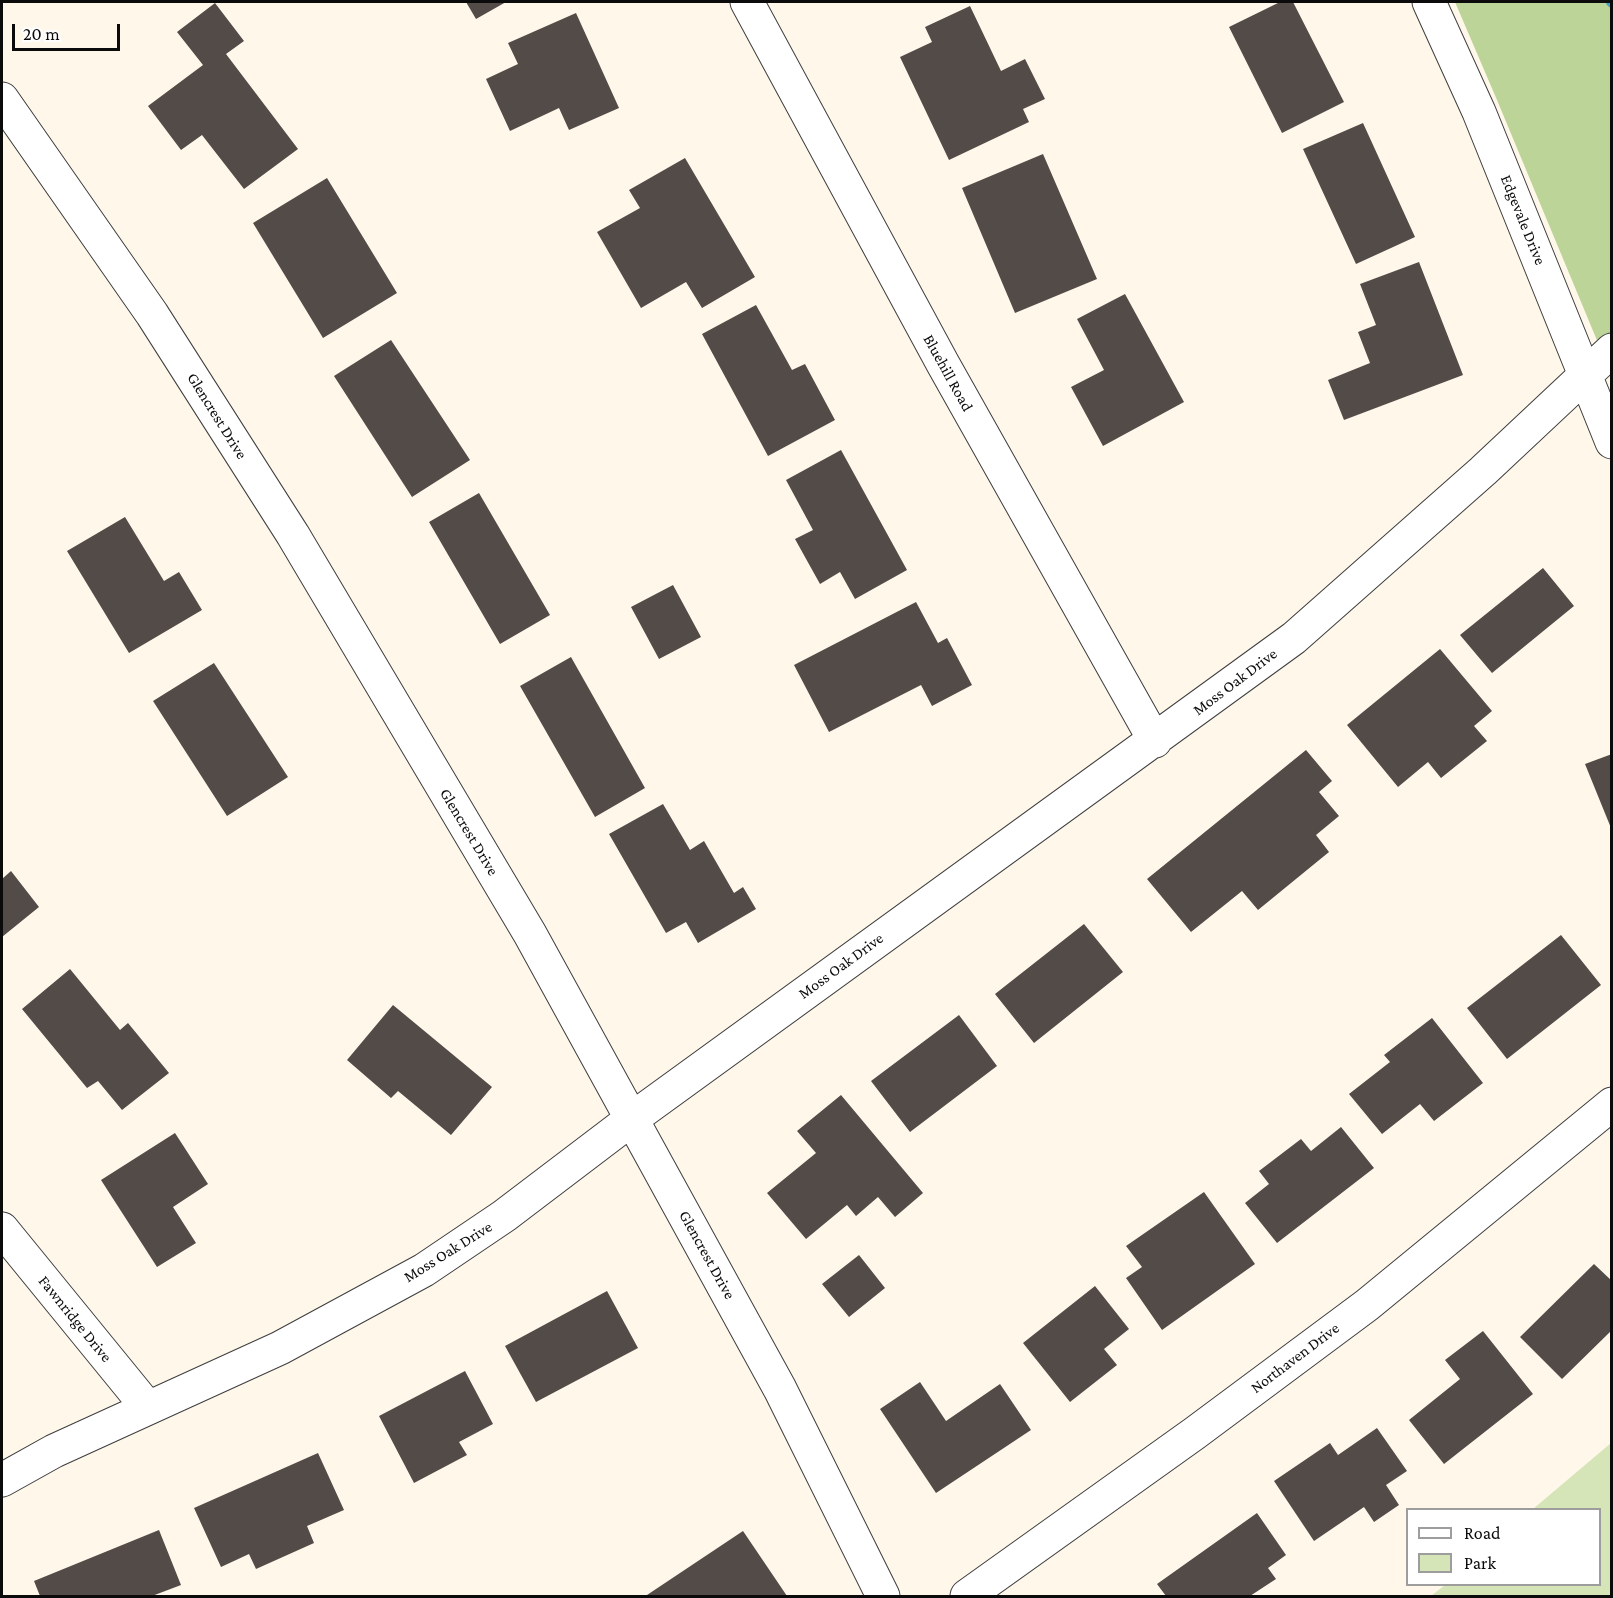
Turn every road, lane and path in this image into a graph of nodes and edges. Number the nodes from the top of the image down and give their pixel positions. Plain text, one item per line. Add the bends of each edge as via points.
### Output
1 (747, 2) edge
2 (1429, 2) edge
3 (2, 99) edge
4 (1611, 350) edge
5 (1586, 373) junction
6 (1611, 442) edge
7 (1155, 741) junction
8 (1611, 1104) edge
9 (633, 1118) junction
10 (2, 1229) edge
11 (148, 1408) junction
12 (2, 1480) edge
13 (883, 1596) edge
14 (967, 1596) edge

1 - 7 street, Bluehill Road via 943,364
2 - 5 street, Edgevale Drive via 1479,112
3 - 9 street, Glencrest Drive via 152,314 293,535 530,934
4 - 5 street, Moss Oak Drive
5 - 6 street, Edgevale Drive
5 - 7 street, Moss Oak Drive via 1484,471 1294,638
7 - 9 street, Moss Oak Drive
8 - 14 street, Northaven Drive via 1367,1305
9 - 11 street, Moss Oak Drive via 504,1216 424,1270 280,1348
9 - 13 street, Glencrest Drive via 780,1389
10 - 11 street, Fawnridge Drive
11 - 12 street, Moss Oak Drive via 54,1451

